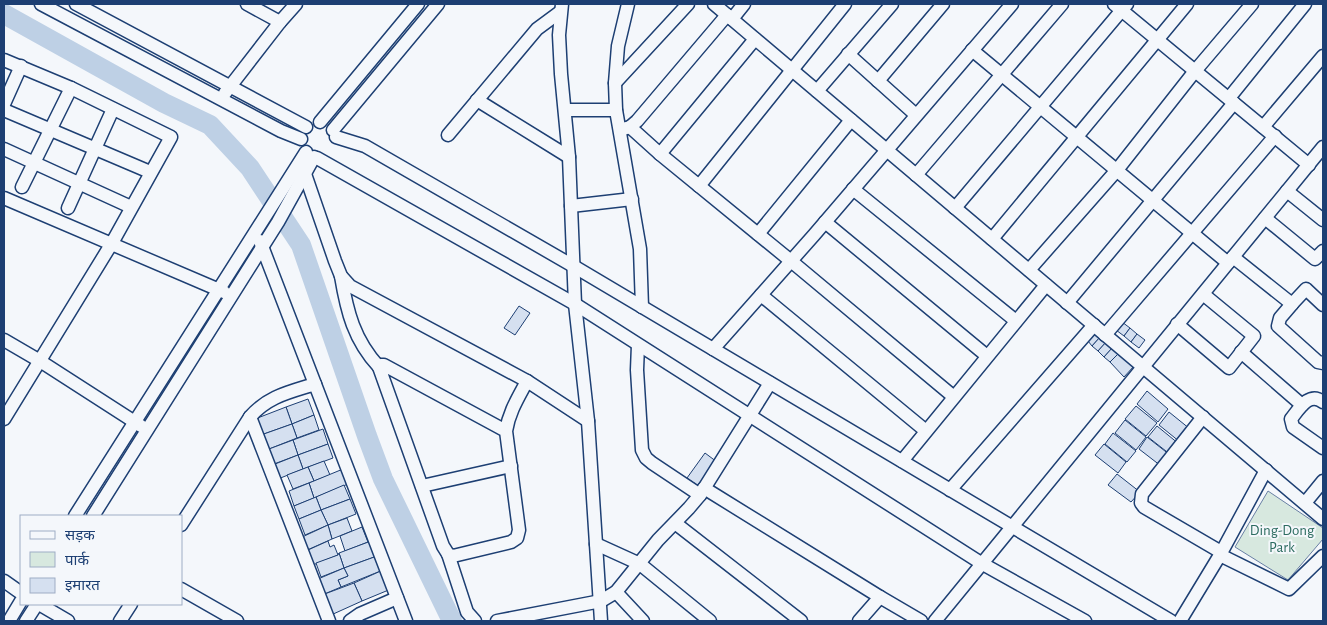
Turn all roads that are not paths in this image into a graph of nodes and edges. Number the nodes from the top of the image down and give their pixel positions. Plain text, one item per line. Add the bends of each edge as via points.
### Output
1 (41, 4) edge
2 (76, 4) edge
3 (246, 4) edge
4 (296, 4) edge
5 (418, 4) edge
6 (438, 4) edge
7 (628, 4) edge
8 (688, 4) edge
9 (714, 4) edge
10 (744, 4) edge
11 (845, 4) edge
12 (892, 4) edge
13 (943, 4) edge
14 (1012, 4) edge
15 (1062, 4) edge
16 (1187, 4) edge
17 (1252, 4) edge
18 (1306, 4) edge
19 (1121, 6) edge
20 (561, 8) edge
21 (729, 17) junction
22 (280, 22) junction
23 (755, 39) junction
24 (1157, 39) junction
25 (972, 50) junction
26 (848, 54) junction
27 (1323, 56) edge
28 (4, 60) edge
29 (21, 66) junction
30 (792, 70) junction
31 (1196, 71) junction
32 (1001, 75) junction
33 (878, 81) junction
34 (615, 83) junction
35 (229, 87) junction
36 (71, 88) junction
37 (817, 91) junction
38 (220, 99) junction
39 (477, 100) junction
40 (1231, 101) junction
41 (4, 104) edge
42 (1039, 106) junction
43 (113, 109) junction
44 (4, 110) edge
45 (565, 110) junction
46 (616, 110) junction
47 (916, 115) junction
48 (852, 120) junction
49 (320, 122) junction
50 (1263, 126) junction
51 (625, 128) junction
52 (50, 131) junction
53 (304, 133) junction
54 (335, 134) junction
55 (448, 135) dead end
56 (1275, 136) junction
57 (1077, 137) junction
58 (4, 149) edge
59 (95, 150) junction
60 (886, 150) junction
61 (1322, 151) edge
62 (660, 154) junction
63 (312, 156) junction
64 (569, 157) junction
65 (33, 163) junction
66 (1309, 165) junction
67 (1117, 170) junction
68 (150, 172) junction
69 (304, 174) junction
70 (916, 175) junction
71 (294, 182) junction
72 (80, 183) junction
73 (699, 186) junction
74 (22, 187) dead end
75 (853, 189) junction
76 (1287, 191) junction
77 (4, 198) edge
78 (632, 200) junction
79 (1154, 201) junction
80 (571, 206) junction
81 (68, 208) dead end
82 (131, 208) junction
83 (955, 208) junction
84 (1265, 218) junction
85 (1323, 220) edge
86 (825, 222) junction
87 (256, 229) junction
88 (1192, 233) junction
89 (758, 234) junction
90 (992, 239) junction
91 (112, 243) junction
92 (262, 246) junction
93 (1323, 251) edge
94 (1231, 260) junction
95 (791, 261) junction
96 (572, 266) junction
97 (1029, 270) junction
98 (341, 276) junction
99 (1046, 285) junction
100 (218, 289) junction
101 (1203, 294) junction
102 (232, 295) junction
103 (761, 295) junction
104 (1067, 303) junction
105 (575, 304) junction
106 (1292, 304) junction
107 (1323, 304) edge
108 (642, 307) junction
109 (1016, 321) junction
110 (1178, 324) junction
111 (1094, 325) junction
112 (1105, 335) junction
113 (4, 340) edge
114 (638, 345) junction
115 (713, 349) junction
116 (1241, 352) junction
117 (987, 356) junction
118 (40, 361) junction
119 (1323, 363) edge
120 (1142, 366) junction
121 (379, 367) junction
122 (527, 381) junction
123 (770, 383) junction
124 (315, 384) junction
125 (954, 397) junction
126 (1323, 402) edge
127 (1302, 405) junction
128 (750, 416) junction
129 (250, 417) junction
130 (1203, 417) junction
131 (4, 419) edge
132 (134, 422) junction
133 (588, 422) junction
134 (147, 430) junction
135 (506, 431) junction
136 (926, 431) junction
137 (1323, 448) edge
138 (902, 461) junction
139 (511, 466) junction
140 (1266, 470) junction
141 (1323, 481) edge
142 (422, 486) junction
143 (950, 490) junction
144 (702, 492) junction
145 (1305, 504) junction
146 (76, 515) edge
147 (94, 515) edge
148 (1323, 519) edge
149 (182, 523) edge
150 (675, 523) junction
151 (1011, 526) junction
152 (596, 544) junction
153 (448, 554) junction
154 (1220, 554) junction
155 (1323, 556) edge
156 (640, 564) junction
157 (981, 564) junction
158 (4, 581) edge
159 (182, 590) edge
160 (20, 592) edge
161 (616, 592) junction
162 (880, 597) junction
163 (397, 598) junction
164 (600, 601) junction
165 (20, 603) edge
166 (37, 605) edge
167 (40, 605) edge
168 (130, 605) edge
169 (9, 621) edge
170 (26, 621) edge
171 (68, 621) edge
172 (120, 621) edge
173 (237, 621) edge
174 (329, 621) edge
175 (350, 621) edge
176 (406, 621) edge
177 (475, 621) edge
178 (497, 621) edge
179 (602, 621) edge
180 (643, 621) edge
181 (710, 621) edge
182 (801, 621) edge
183 (859, 621) edge
184 (921, 621) edge
185 (935, 621) edge
186 (1085, 621) edge
187 (1171, 621) edge
188 (1180, 621) edge

1 - 38 street
2 - 35 street
3 - 22 street
4 - 22 street
5 - 49 street
6 - 54 street
7 - 34 street via 618,46
8 - 34 street
9 - 21 street
10 - 21 street
11 - 30 street
12 - 26 street
13 - 33 street
14 - 25 street
15 - 32 street
16 - 24 street
17 - 31 street
18 - 40 street
19 - 24 street
19 - 42 street
20 - 39 street via 537,29
20 - 45 street via 559,35
21 - 23 street
21 - 51 street via 646,112
22 - 35 street
23 - 30 street
23 - 62 street
24 - 31 street
24 - 57 street
25 - 32 street
25 - 47 street
26 - 33 street
26 - 37 street
27 - 50 street
28 - 29 street
29 - 36 street
29 - 41 street
30 - 37 street
30 - 73 street
31 - 40 street
31 - 67 street
32 - 42 street
32 - 70 street
33 - 47 street
34 - 46 street
35 - 38 street
35 - 53 street
36 - 43 street
36 - 52 street
37 - 48 street
38 - 53 street via 282,131
39 - 55 street
39 - 64 street
40 - 50 street
40 - 79 street
42 - 57 street
42 - 83 street
43 - 59 street
43 - 68 street via 171,137
44 - 52 street
45 - 46 street
45 - 64 street
46 - 51 street
47 - 60 street
48 - 60 street
48 - 89 street
49 - 53 street via 313,123
49 - 54 street via 328,124
50 - 56 street
51 - 62 street
51 - 78 street
52 - 59 street
52 - 65 street
53 - 63 street via 301,144
54 - 63 street via 336,146 332,152 325,157
54 - 96 street via 365,146
56 - 66 street
56 - 88 street
57 - 67 street
57 - 90 street
58 - 65 street
59 - 68 street
59 - 72 street
60 - 70 street
60 - 75 street
61 - 66 street
62 - 73 street
63 - 69 street
63 - 71 street
63 - 105 street
64 - 80 street
65 - 72 street
65 - 74 street
66 - 76 street
67 - 79 street
67 - 97 street
68 - 82 street
69 - 71 street
69 - 98 street
70 - 83 street
71 - 87 street
71 - 92 street via 278,222
72 - 81 street
72 - 82 street
73 - 89 street
75 - 86 street
75 - 109 street
76 - 84 street
76 - 85 street
77 - 91 street
78 - 80 street
78 - 108 street via 640,249
79 - 88 street
79 - 104 street
80 - 96 street
82 - 91 street
83 - 90 street
84 - 93 street via 1315,259
84 - 94 street
86 - 95 street
86 - 117 street
87 - 92 street
87 - 100 street
88 - 94 street
88 - 112 street
89 - 95 street
90 - 97 street
91 - 100 street
91 - 118 street
92 - 102 street
92 - 124 street
94 - 101 street
94 - 106 street
95 - 103 street
95 - 125 street
96 - 105 street
96 - 108 street
97 - 99 street
98 - 121 street via 346,304 358,338
98 - 122 street via 350,286
99 - 104 street
99 - 109 street
100 - 102 street
100 - 132 street
101 - 110 street
101 - 116 street via 1254,336
102 - 134 street
103 - 115 street
103 - 136 street
104 - 111 street
105 - 114 street
105 - 133 street
106 - 107 street via 1306,289
106 - 119 street via 1280,318 1278,326
108 - 115 street
109 - 117 street
110 - 116 street via 1229,368
110 - 120 street
111 - 112 street
111 - 143 street
112 - 120 street
113 - 118 street
114 - 128 street
114 - 144 street via 642,450 652,463
115 - 123 street
116 - 127 street
117 - 125 street
118 - 131 street
118 - 132 street
120 - 130 street
120 - 151 street
121 - 135 street via 384,365
121 - 142 street
122 - 133 street
122 - 135 street via 513,406
123 - 128 street
123 - 138 street
124 - 129 street via 261,404
124 - 163 street
125 - 136 street
126 - 127 street via 1313,398
127 - 137 street via 1291,423
128 - 144 street
128 - 157 street
129 - 149 street
129 - 174 street
130 - 140 street
130 - 154 street via 1138,501
132 - 134 street
132 - 146 street
133 - 152 street
134 - 147 street
135 - 139 street
136 - 138 street
138 - 143 street
139 - 142 street
139 - 153 street via 519,530 516,538 453,556
140 - 145 street
140 - 154 street
141 - 145 street
142 - 153 street
143 - 151 street
144 - 150 street
144 - 162 street
145 - 148 street
150 - 156 street
150 - 182 street
151 - 157 street
151 - 187 street
152 - 156 street
152 - 164 street
153 - 177 street via 467,612
154 - 155 street via 1290,589
154 - 188 street
156 - 161 street
156 - 181 street
157 - 185 street
157 - 186 street
158 - 160 street
159 - 173 street
161 - 164 street
161 - 180 street
162 - 183 street
162 - 184 street
163 - 175 street
163 - 176 street
164 - 178 street
164 - 179 street
165 - 169 street
166 - 170 street
167 - 171 street
168 - 172 street

